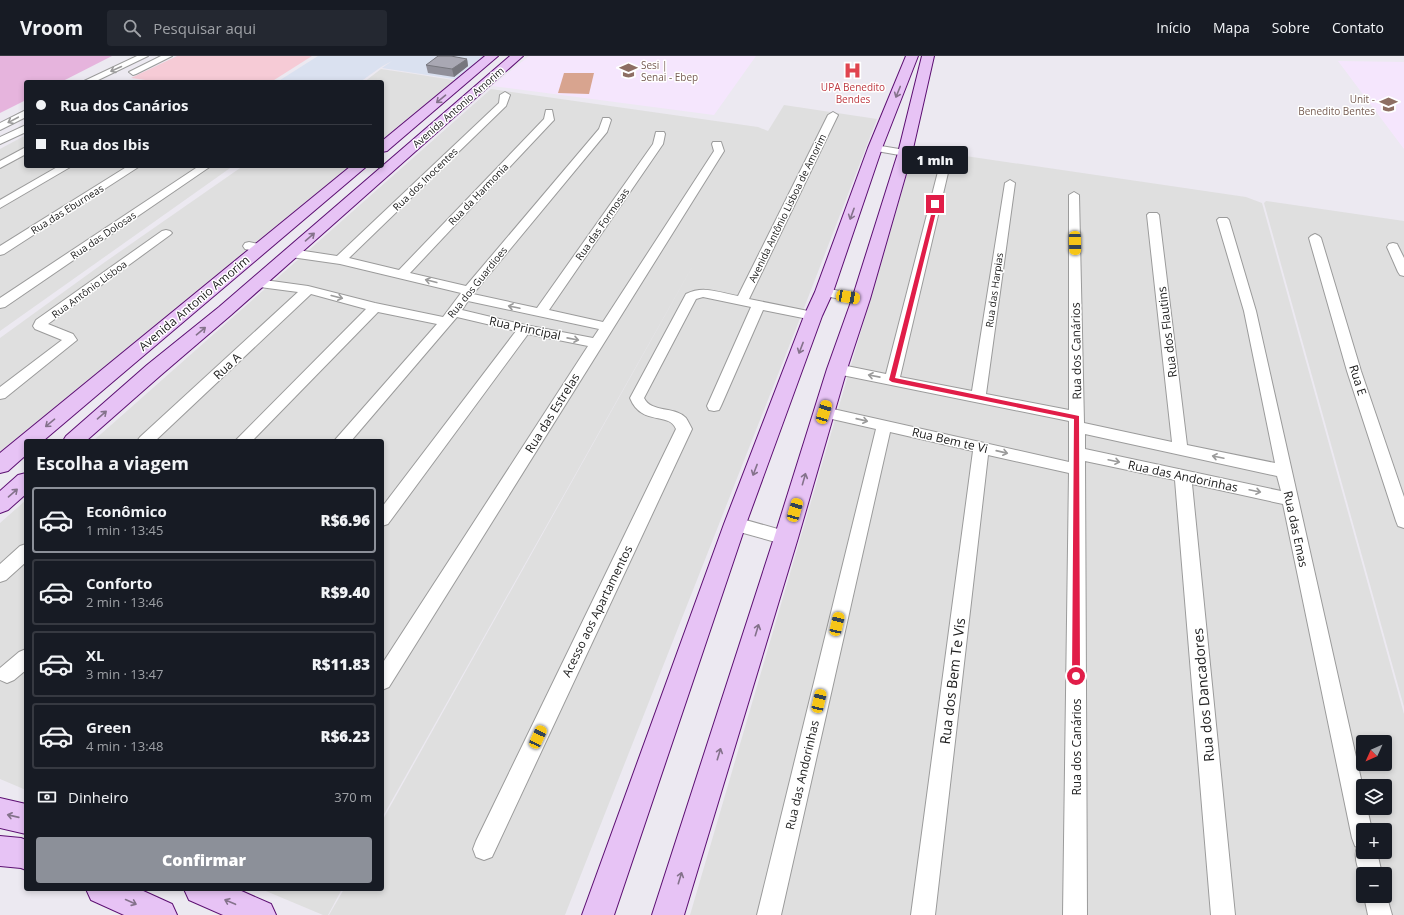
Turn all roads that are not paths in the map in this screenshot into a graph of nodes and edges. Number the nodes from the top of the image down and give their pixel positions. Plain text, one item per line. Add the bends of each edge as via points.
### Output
1 (144, 56) edge
2 (168, 56) edge
3 (492, 56) edge
4 (517, 56) edge
5 (912, 56) edge
6 (928, 56) edge
7 (123, 76) dead end
8 (91, 80) edge
9 (459, 84) junction
10 (480, 88) junction
11 (505, 95) dead end
12 (549, 112) dead end
13 (24, 114) edge
14 (832, 114) dead end
15 (606, 120) dead end
16 (0, 127) edge
17 (24, 129) edge
18 (660, 134) dead end
19 (0, 141) edge
20 (717, 144) dead end
21 (384, 146) edge
22 (875, 148) junction
23 (24, 151) edge
24 (905, 153) junction
25 (946, 160) dead end
26 (0, 165) edge
27 (64, 168) edge
28 (132, 168) edge
29 (203, 168) edge
30 (358, 168) edge
31 (1010, 183) dead end
32 (326, 194) junction
33 (1074, 195) dead end
34 (353, 199) junction
35 (0, 205) edge
36 (1153, 215) dead end
37 (1223, 220) dead end
38 (166, 233) dead end
39 (1315, 238) dead end
40 (1394, 247) dead end
41 (0, 251) edge
42 (291, 253) junction
43 (340, 260) junction
44 (1404, 272) edge
45 (402, 274) junction
46 (257, 283) junction
47 (308, 290) junction
48 (824, 292) junction
49 (467, 294) junction
50 (861, 299) junction
51 (742, 301) junction
52 (0, 304) edge
53 (758, 304) junction
54 (375, 307) junction
55 (540, 313) junction
56 (813, 316) junction
57 (450, 317) junction
58 (607, 328) junction
59 (525, 329) junction
60 (596, 344) junction
61 (124, 362) junction
62 (837, 369) junction
63 (154, 370) junction
64 (892, 380) junction
65 (0, 394) edge
66 (978, 397) junction
67 (714, 406) dead end
68 (824, 412) junction
69 (1077, 422) junction
70 (884, 425) junction
71 (31, 439) edge
72 (74, 439) edge
73 (147, 439) edge
74 (245, 439) edge
75 (344, 439) edge
76 (24, 445) edge
77 (981, 447) junction
78 (1180, 449) junction
79 (1076, 461) junction
80 (0, 465) edge
81 (1283, 471) junction
82 (1183, 476) junction
83 (24, 484) edge
84 (1400, 495) edge
85 (1289, 499) junction
86 (0, 504) edge
87 (384, 516) edge
88 (1404, 522) edge
89 (735, 524) junction
90 (786, 538) junction
91 (24, 553) edge
92 (0, 575) edge
93 (24, 660) edge
94 (7, 674) dead end
95 (384, 678) edge
96 (0, 813) edge
97 (24, 819) edge
98 (1360, 823) edge
99 (484, 849) dead end
100 (0, 851) edge
101 (24, 854) edge
102 (107, 891) edge
103 (205, 891) edge
104 (1377, 903) edge
105 (161, 915) edge
106 (260, 915) edge
107 (598, 915) edge
108 (668, 915) edge
109 (769, 915) edge
110 (923, 915) edge
111 (1075, 915) edge
112 (1223, 915) edge
113 (1380, 915) edge

1 -> 8 street
2 - 7 street
3 - 9 street, Avenida Antonio Amorim
4 - 10 street, Avenida Antonio Amorim
5 -> 22 street
6 - 24 street
9 - 10 street
9 -> 21 street, Avenida Antonio Amorim
10 - 34 street, Avenida Antonio Amorim
11 - 43 street, Rua dos Inocentes via 503,104
12 - 45 street, Rua da Harmonia via 549,120
13 -> 16 street
14 - 51 street, Avenida Antônio Lisboa de Amorim
15 - 49 street, Rua dos Guardioes via 604,130
17 - 19 street
18 - 55 street, Rua das Formosas via 658,144
20 - 58 street, Rua das Estrelas via 719,151
22 - 24 street
22 -> 48 street
23 - 26 street
24 - 50 street
25 - 64 street
27 - 35 street
28 - 41 street, Rua das Eburneas
29 - 52 street, Rua das Dolosas
30 - 32 street, Avenida Antonio Amorim
31 - 66 street, Rua das Harpias
32 - 34 street
32 - 61 street, Avenida Antonio Amorim via 254,247
33 - 69 street, Rua dos Canários
42 -> 34 street, Avenida Antonio Amorim
36 - 78 street, Rua dos Flautins
37 - 81 street, Rua das Emas via 1250,311
38 - 65 street, Rua Antônio Lisboa via 40,325 42,328 68,336 70,340
39 - 84 street, Rua E via 1354,371
40 - 44 street
42 - 43 street
42 - 46 street, Avenida Antonio Amorim
43 - 45 street
49 -> 45 street
46 - 47 street
63 -> 46 street, Avenida Antonio Amorim
47 -> 54 street
47 - 73 street, Rua A
48 - 50 street
48 - 56 street
55 -> 49 street, Rua Principal
49 - 57 street, Rua dos Guardioes
50 - 62 street
51 - 53 street
51 - 99 street, Acesso aos Apartamentos via 703,293 694,294 637,398 639,406 675,417 684,428
53 - 56 street
53 - 67 street
54 - 57 street
54 - 74 street
55 - 58 street, Rua Principal
56 -> 89 street
57 - 59 street, Rua Principal
57 - 75 street, Rua dos Guardioes
58 - 60 street, Rua das Estrelas
59 -> 60 street, Rua Principal
59 - 87 street
60 - 95 street, Rua das Estrelas
61 - 63 street
61 -> 71 street, Avenida Antonio Amorim
64 -> 62 street
62 - 68 street
72 -> 63 street, Avenida Antonio Amorim
64 - 66 street
66 - 69 street
68 -> 70 street, Rua Bem te Vi
90 -> 68 street
69 - 78 street
69 - 79 street, Rua dos Canários
70 - 77 street, Rua Bem te Vi
70 - 109 street, Rua das Andorinhas
76 - 80 street
77 -> 79 street, Rua Bem te Vi
77 - 110 street, Rua dos Bem Te Vis
81 -> 78 street
79 -> 82 street, Rua das Andorinhas
79 - 111 street, Rua dos Canários
81 - 85 street, Rua das Emas
82 -> 85 street, Rua das Andorinhas
82 - 112 street, Rua dos Dancadores
86 -> 83 street
84 - 88 street, Rua E
85 - 98 street, Rua das Emas
89 - 90 street
89 - 107 street
108 -> 90 street
91 - 92 street
93 - 94 street
97 -> 96 street
100 - 101 street
102 -> 105 street
106 -> 103 street
104 - 113 street

